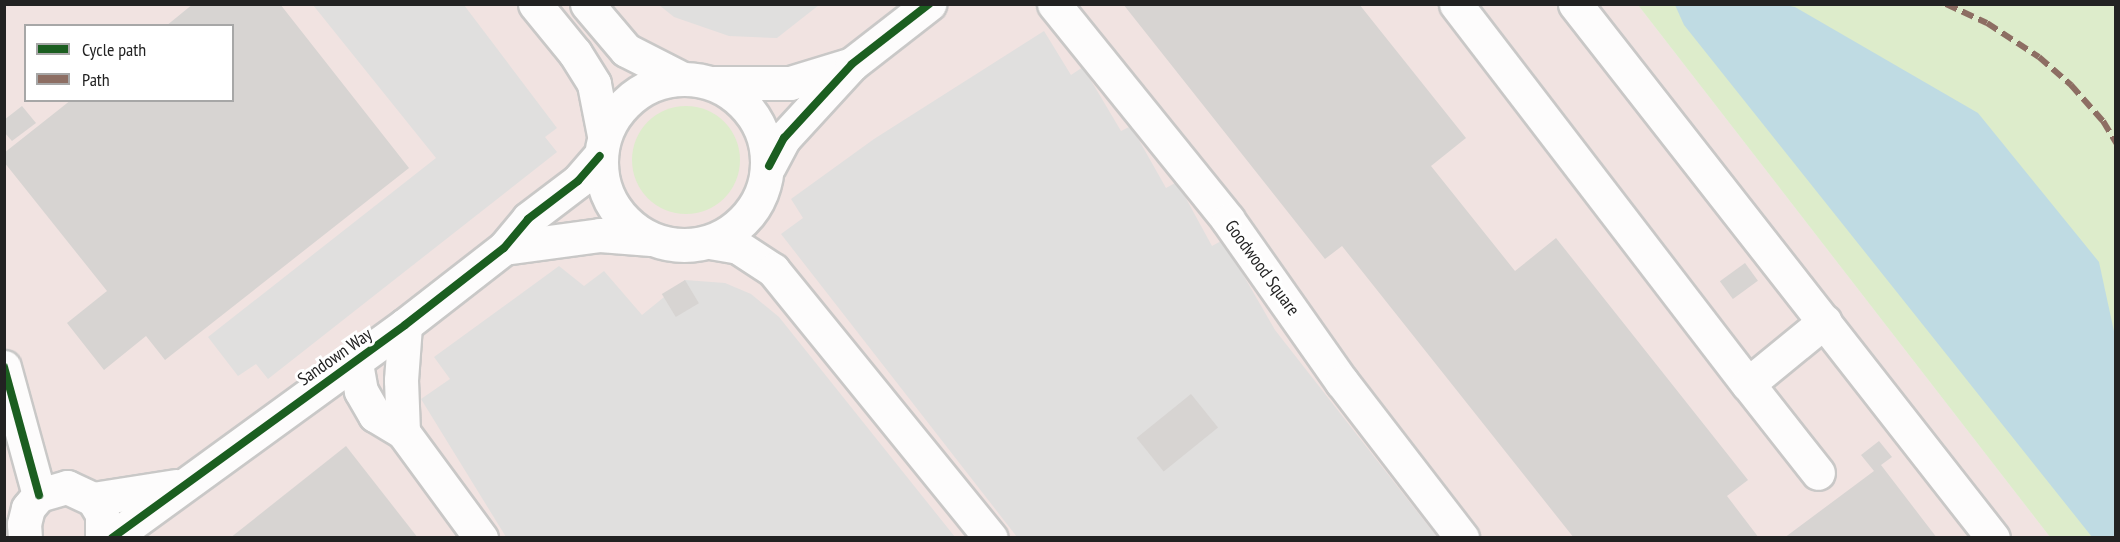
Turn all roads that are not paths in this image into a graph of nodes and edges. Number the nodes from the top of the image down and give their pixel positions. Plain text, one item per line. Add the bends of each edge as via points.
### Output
1 (535, 4) edge
2 (587, 4) edge
3 (929, 4) edge
4 (1054, 4) edge
5 (1456, 4) edge
6 (1575, 4) edge
7 (852, 64) junction
8 (681, 78) junction
9 (714, 83) junction
10 (602, 146) junction
11 (768, 166) junction
12 (651, 239) junction
13 (710, 243) junction
14 (504, 248) junction
15 (1825, 321) junction
16 (405, 325) junction
17 (356, 363) junction
18 (4, 367) edge
19 (1748, 384) junction
20 (403, 432) junction
21 (1818, 473) dead end
22 (181, 486) junction
23 (39, 495) junction
24 (93, 499) junction
25 (25, 537) edge
26 (102, 537) edge
27 (112, 537) edge
28 (481, 537) edge
29 (991, 537) edge
30 (1462, 537) edge
31 (1993, 537) edge

1 - 10 street via 576,52 594,84
2 - 8 street via 626,50
3 - 7 street
4 - 30 street, Goodwood Square via 1228,220 1342,382
5 - 19 street
6 - 15 street
7 - 9 street via 790,82
7 - 11 street via 784,138
8 - 9 street
8 - 10 street via 656,82 634,95 616,112
9 - 11 street via 741,100 760,126
10 - 12 street via 605,190 623,220
10 - 14 street, Sandown Way via 578,181 528,219
11 - 13 street via 756,206 736,228
12 - 13 street via 680,246
12 - 14 street via 600,235
13 - 29 street via 738,247 758,258 800,301
14 - 16 street, Sandown Way
15 - 19 street
15 - 31 street
16 - 17 street, Sandown Way
16 - 20 street
17 - 20 street via 362,391 375,415
17 - 22 street, Sandown Way
18 - 23 street
19 - 21 street
20 - 28 street
22 - 24 street
22 - 27 street, Sandown Way
23 - 24 street via 67,487
23 - 25 street via 28,508
24 - 26 street via 102,514

